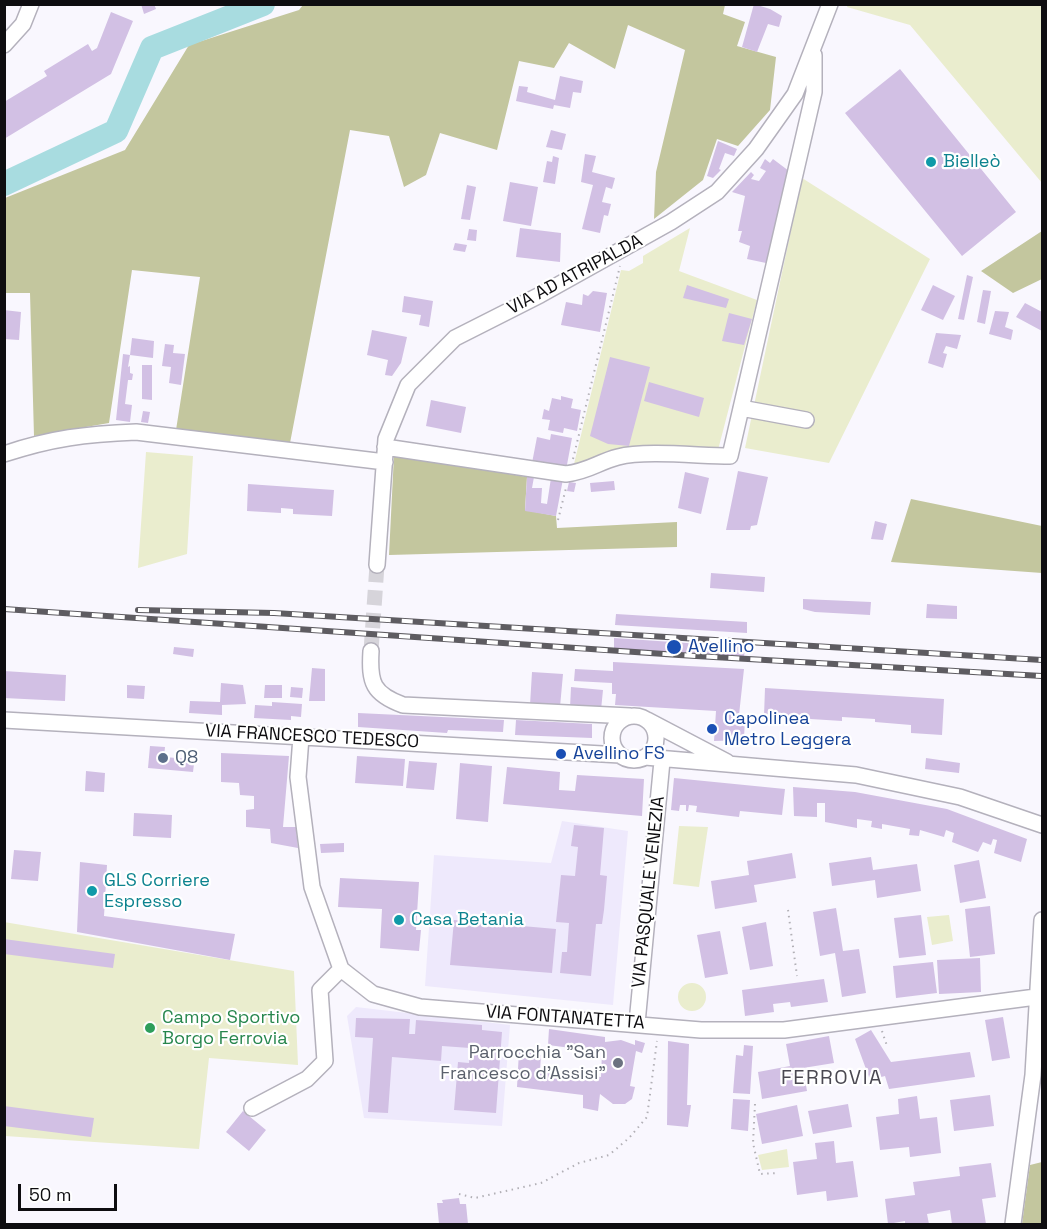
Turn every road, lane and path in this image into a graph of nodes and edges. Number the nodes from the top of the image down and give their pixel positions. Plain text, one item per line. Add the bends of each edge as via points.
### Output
1 (31, 4) edge
2 (830, 4) edge
3 (4, 45) edge
4 (814, 49) junction
5 (624, 248) junction
6 (741, 408) junction
7 (806, 420) dead end
8 (4, 454) edge
9 (385, 454) junction
10 (569, 474) junction
11 (558, 520) dead end
12 (377, 565) tunnel mouth
13 (371, 651) tunnel mouth
14 (592, 713) junction
15 (630, 716) junction
16 (646, 719) junction
17 (4, 720) edge
18 (301, 737) junction
19 (615, 742) junction
20 (645, 757) junction
21 (662, 761) junction
22 (732, 765) junction
23 (1042, 825) edge
24 (788, 910) dead end
25 (1042, 920) edge
26 (340, 969) junction
27 (797, 976) dead end
28 (1036, 997) junction
29 (637, 1023) junction
30 (659, 1025) junction
31 (755, 1104) dead end
32 (252, 1108) dead end
33 (778, 1173) dead end
34 (459, 1194) dead end
35 (1013, 1224) edge

1 - 3 street via 23,24
2 - 4 street, VIA AD ATRIPALDA
4 - 5 street, VIA AD ATRIPALDA via 795,94 756,149 717,192
4 - 6 street via 814,92
5 - 9 street, VIA AD ATRIPALDA via 455,338 408,385
5 - 10 path
6 - 7 street
6 - 10 street via 730,456 644,454 618,457 585,472
8 - 9 street via 45,440 136,432
9 - 10 street
9 - 12 street, VIA AD ATRIPALDA
10 - 11 path
13 - 14 street via 370,672 377,691 404,705
14 - 15 street
14 - 19 street via 606,719
15 - 16 street
15 - 19 street via 622,719
16 - 20 street via 656,738 655,746
16 - 22 street
17 - 18 street, VIA FRANCESCO TEDESCO
18 - 19 street, VIA FRANCESCO TEDESCO via 589,753
18 - 26 street via 298,777 312,887
19 - 20 street via 632,760
20 - 21 street
21 - 22 street
21 - 29 street, VIA PASQUALE VENEZIA
22 - 23 street via 856,775 960,796
24 - 27 path
25 - 28 street
26 - 29 street, VIA FONTANATETTA via 373,994 420,1007
26 - 32 street via 320,990 324,1061 307,1079
28 - 30 street, VIA FONTANATETTA via 784,1030 701,1030
28 - 35 street via 1033,1075
29 - 30 street, VIA FONTANATETTA
30 - 34 path via 647,1117 609,1155 579,1163 541,1184 476,1198
31 - 33 path via 753,1143 759,1174

